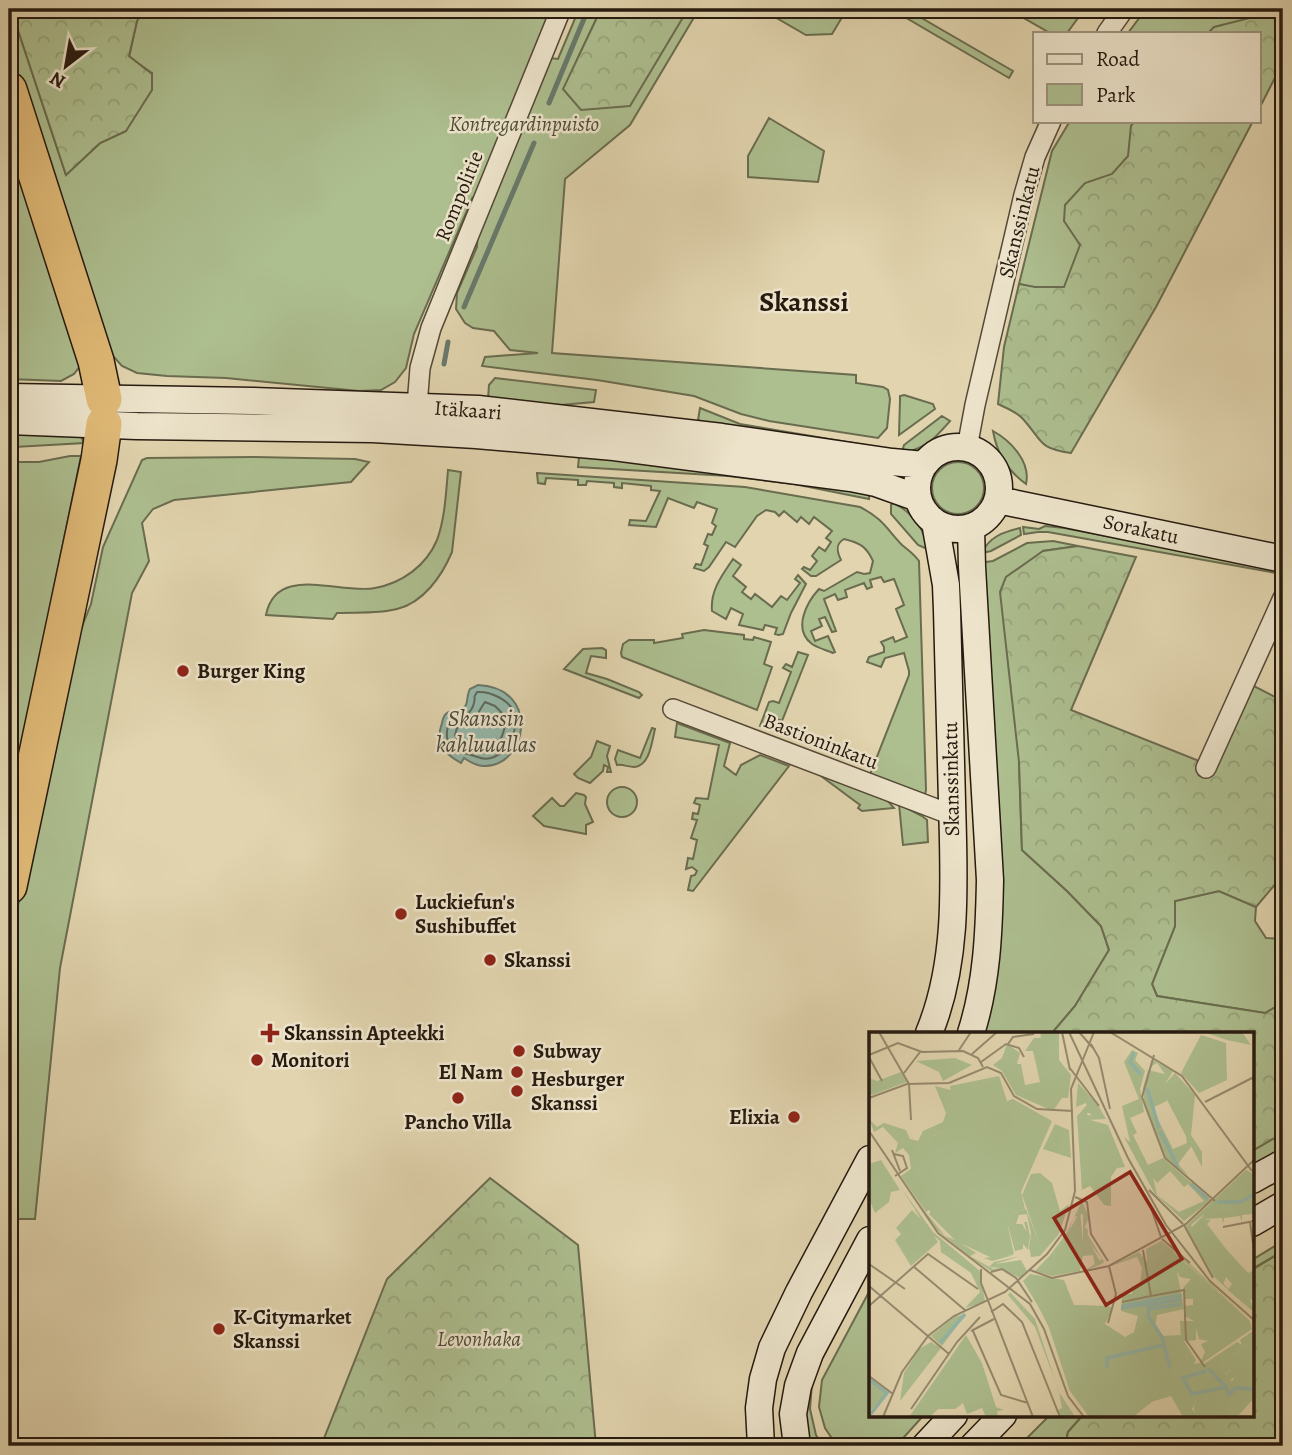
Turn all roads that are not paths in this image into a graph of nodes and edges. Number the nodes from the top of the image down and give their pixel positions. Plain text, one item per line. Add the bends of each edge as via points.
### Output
1 (561, 9) edge
2 (1124, 9) edge
3 (1108, 32) edge
4 (9, 90) edge
5 (1051, 122) edge
6 (417, 406) junction
7 (14, 409) edge
8 (104, 411) junction
9 (401, 431) junction
10 (435, 433) junction
11 (967, 448) junction
12 (924, 466) junction
13 (918, 498) junction
14 (998, 500) junction
15 (935, 522) junction
16 (971, 528) junction
17 (1283, 559) edge
18 (1283, 598) edge
19 (673, 709) dead end
20 (1206, 768) dead end
21 (952, 815) junction
22 (9, 887) edge
23 (929, 1032) edge
24 (971, 1032) edge
25 (869, 1160) edge
26 (1283, 1163) edge
27 (1254, 1179) edge
28 (1283, 1205) edge
29 (1254, 1222) edge
30 (869, 1242) edge
31 (953, 1416) edge
32 (1002, 1416) edge
33 (761, 1446) edge
34 (797, 1446) edge
35 (925, 1446) edge
36 (973, 1446) edge

1 - 6 street, Rompolitie via 431,328 420,368
2 - 3 street
4 - 8 highway via 96,360
5 - 11 street, Skanssinkatu via 1024,195
6 - 8 street, Itäkaari
6 - 9 street
6 - 10 street
6 - 12 street, Itäkaari via 628,426
7 - 8 street, Itäkaari
8 - 9 street, Itäkaari
8 - 22 highway via 100,460
9 - 10 street, Itäkaari
10 - 13 street, Itäkaari via 614,447 851,478
11 - 12 street via 946,449
11 - 14 street via 993,466 999,482
12 - 13 street
13 - 15 street
14 - 16 street via 988,517
14 - 17 street, Sorakatu
15 - 16 street via 953,529
15 - 21 street, Skanssinkatu via 946,585
16 - 24 street, Skanssinkatu via 990,880 986,964
18 - 20 street
19 - 21 street, Bastioninkatu
21 - 23 street, Skanssinkatu via 949,956
25 - 33 street via 772,1348 758,1408
26 - 27 street
28 - 29 street
30 - 34 street via 810,1353 798,1386 793,1414
31 - 35 street
32 - 36 street

